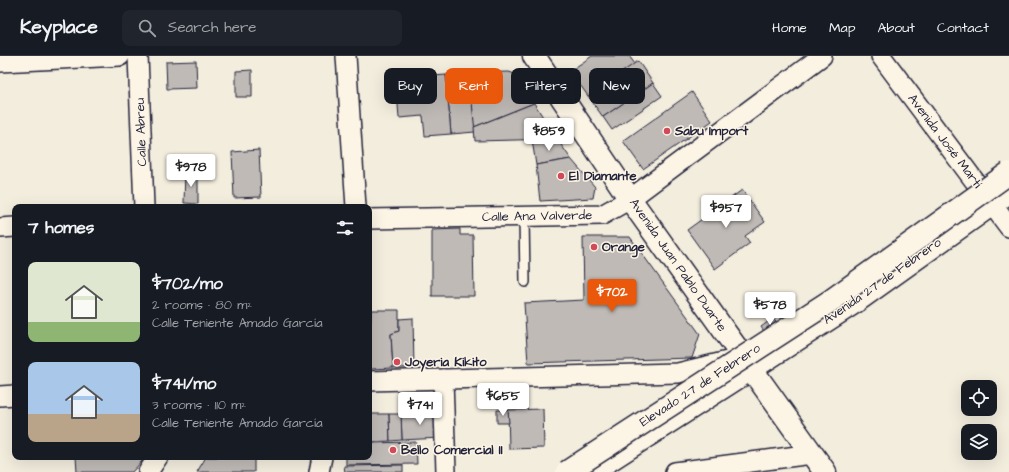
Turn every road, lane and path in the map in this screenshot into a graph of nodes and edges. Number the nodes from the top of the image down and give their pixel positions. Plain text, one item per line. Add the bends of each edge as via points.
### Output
1 (120, 56) edge
2 (138, 56) edge
3 (346, 56) edge
4 (534, 56) edge
5 (822, 56) edge
6 (881, 56) edge
7 (0, 62) edge
8 (1009, 173) edge
9 (1000, 198) edge
10 (630, 199) junction
11 (144, 204) edge
12 (356, 204) edge
13 (524, 216) junction
14 (372, 220) edge
15 (12, 227) edge
16 (1009, 227) edge
17 (0, 228) edge
18 (525, 282) dead end
19 (747, 363) junction
20 (443, 379) junction
21 (372, 380) edge
22 (12, 395) edge
23 (0, 396) edge
24 (812, 454) junction
25 (156, 460) edge
26 (165, 460) edge
27 (321, 460) edge
28 (148, 472) edge
29 (165, 472) edge
30 (318, 472) edge
31 (446, 472) edge
32 (567, 472) edge
33 (591, 472) edge
34 (675, 472) edge
35 (825, 472) edge

1 - 7 street
2 - 11 street, Calle Abreu
3 - 12 street
4 - 10 main road, Avenida Juan Pablo Duarte
5 - 10 street, Calle Ana Valverde
6 - 9 street, Avenida José Martí
8 - 32 main road, Elevado 27 de Febrero, bridge via 832,300
9 - 16 street, Avenida José Martí
9 - 19 main road, Avenida 27 de Febrero via 855,302
10 - 13 street, Calle Ana Valverde via 602,215
10 - 19 main road, Avenida Juan Pablo Duarte
13 - 14 street, Calle Ana Valverde
13 - 18 lane
15 - 17 street
19 - 20 street via 678,373
19 - 24 main road, Avenida Juan Pablo Duarte
19 - 33 main road, Avenida 27 de Febrero
20 - 21 street
20 - 31 street
22 - 23 street
24 - 34 street
24 - 35 main road, Avenida Juan Pablo Duarte
25 - 28 street
26 - 29 street
27 - 30 street

